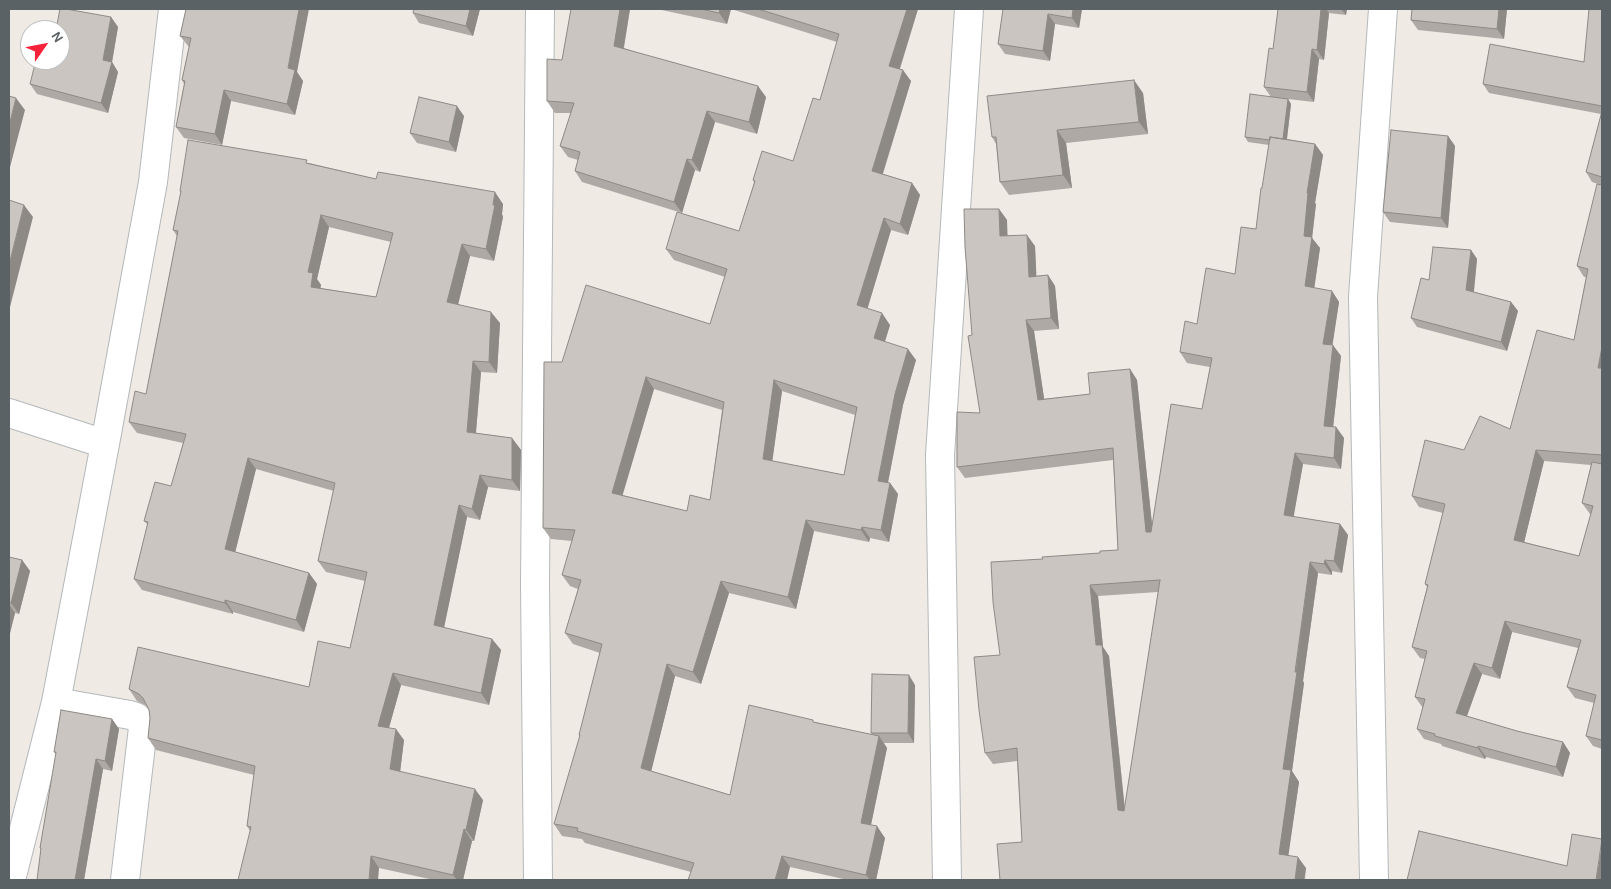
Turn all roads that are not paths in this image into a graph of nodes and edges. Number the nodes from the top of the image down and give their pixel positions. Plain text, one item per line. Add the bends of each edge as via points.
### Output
1 (540, 9) edge
2 (969, 9) edge
3 (1383, 9) edge
4 (168, 10) edge
5 (9, 413) edge
6 (106, 444) junction
7 (56, 702) junction
8 (10, 880) edge
9 (125, 880) edge
10 (538, 880) edge
11 (947, 880) edge
12 (1374, 880) edge

1 - 10 street via 535,573
2 - 11 street via 940,455
3 - 12 street via 1363,297
4 - 6 street via 153,182
5 - 6 street
6 - 7 street
7 - 8 street
7 - 9 street via 130,715 140,722 142,728

